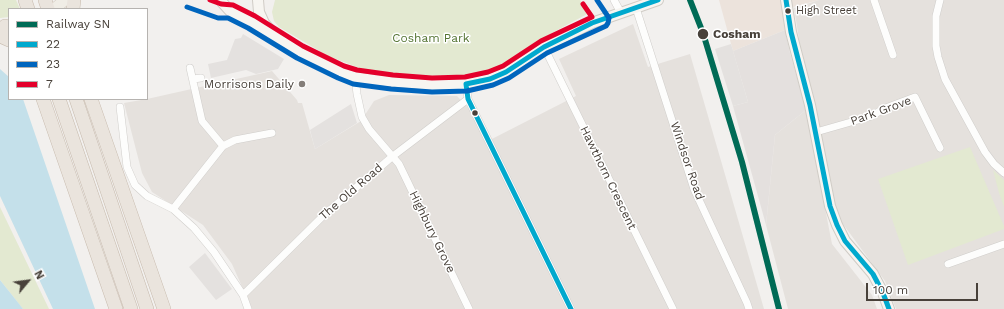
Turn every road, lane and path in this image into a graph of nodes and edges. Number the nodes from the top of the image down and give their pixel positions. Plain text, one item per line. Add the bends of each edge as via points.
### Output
1 (65, 0) edge
2 (220, 0) edge
3 (258, 0) edge
4 (614, 0) edge
5 (658, 0) edge
6 (786, 0) edge
7 (874, 0) edge
8 (940, 0) edge
9 (55, 8) edge
10 (636, 8) junction
11 (621, 13) junction
12 (4, 28) edge
13 (276, 37) junction
14 (8, 38) edge
15 (544, 47) junction
16 (893, 56) dead end
17 (190, 68) dead end
18 (355, 77) junction
19 (201, 78) dead end
20 (193, 80) junction
21 (466, 84) junction
22 (468, 99) junction
23 (43, 100) edge
24 (59, 100) edge
25 (76, 100) edge
26 (91, 100) edge
27 (120, 107) dead end
28 (272, 132) dead end
29 (816, 132) junction
30 (223, 146) junction
31 (940, 148) dead end
32 (393, 156) junction
33 (1004, 173) edge
34 (173, 209) junction
35 (1004, 244) edge
36 (948, 264) dead end
37 (243, 295) junction
38 (116, 309) edge
39 (131, 309) edge
40 (147, 309) edge
41 (164, 309) edge
42 (248, 309) edge
43 (469, 309) edge
44 (571, 309) edge
45 (673, 309) edge
46 (749, 309) edge
47 (889, 309) edge

1 - 9 main road
2 - 13 street via 230,11
3 - 13 street via 261,18
4 - 11 street
5 - 10 street
6 - 29 street via 796,56
7 - 16 street
8 - 33 street via 936,16 936,46 945,79 985,152
10 - 11 street
10 - 46 street, Windsor Road via 694,189
11 - 15 street via 592,23
12 - 14 highway
13 - 18 street via 300,52
15 - 21 street via 506,72 490,79
15 - 45 street, Hawthorn Crescent
17 - 20 street
18 - 21 street via 432,85
18 - 32 street, Highbury Grove via 362,117 369,130
19 - 20 street
20 - 30 street via 202,121
21 - 22 street
22 - 32 street, The Old Road
22 - 44 street
23 - 38 highway
24 - 39 highway
25 - 40 highway
26 - 41 highway
27 - 34 street via 127,167 135,185 147,196
28 - 30 street via 235,140
29 - 31 street, Park Grove via 872,116 915,97
29 - 47 street via 830,206 837,225 845,241 873,274
30 - 34 street
32 - 37 street, The Old Road via 324,215
32 - 43 street, Highbury Grove
34 - 37 street via 194,228 214,252
35 - 36 street
37 - 42 street

